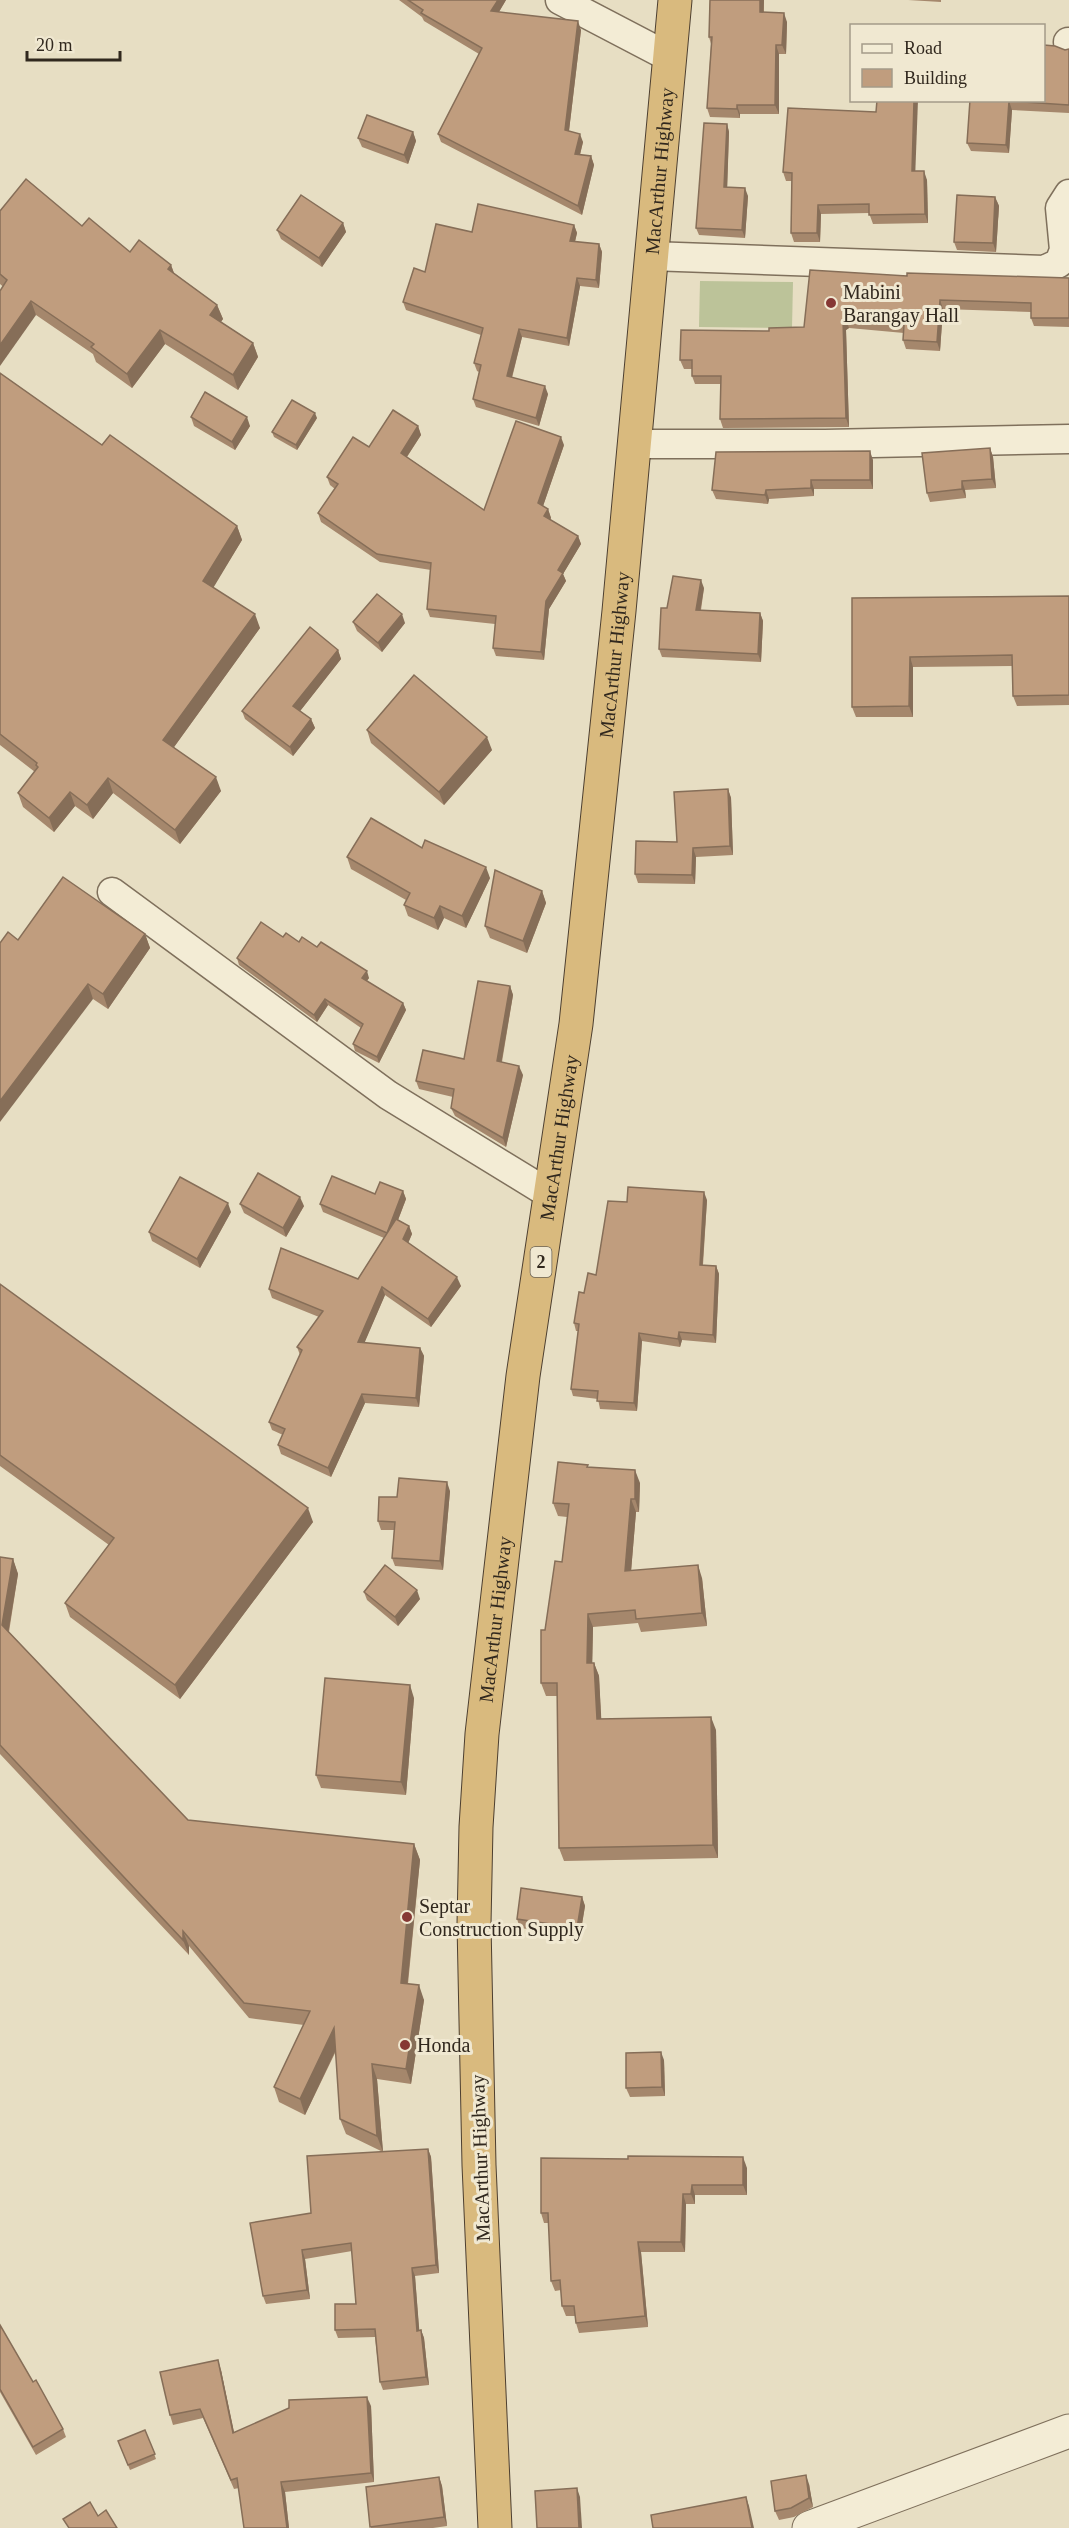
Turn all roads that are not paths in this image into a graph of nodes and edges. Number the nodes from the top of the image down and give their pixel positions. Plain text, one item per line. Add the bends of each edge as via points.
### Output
1 (560, 0) edge
2 (675, 0) edge
3 (669, 57) junction
4 (1069, 194) edge
5 (650, 256) junction
6 (1069, 439) edge
7 (634, 444) junction
8 (112, 892) dead end
9 (551, 1195) junction
10 (1069, 2431) edge
11 (495, 2528) edge
12 (808, 2528) edge

1 - 3 street
2 - 3 highway, MacArthur Highway / 2
3 - 5 highway, MacArthur Highway / 2
4 - 5 street via 1060,208 1064,250 1059,263 1044,270
5 - 7 highway, MacArthur Highway / 2
6 - 7 street
7 - 9 highway, MacArthur Highway / 2 via 576,1024
8 - 9 street via 388,1095
9 - 11 highway, MacArthur Highway / 2 via 501,1551 476,1827 476,2053
10 - 12 street

